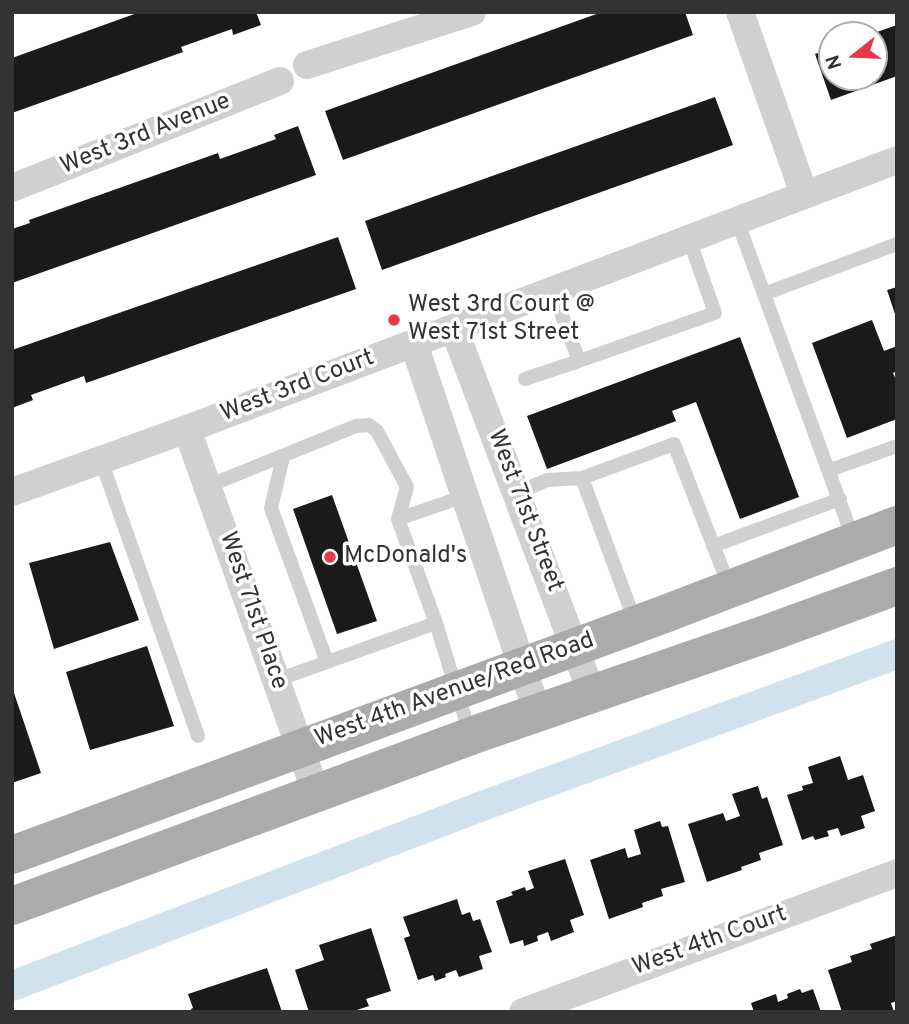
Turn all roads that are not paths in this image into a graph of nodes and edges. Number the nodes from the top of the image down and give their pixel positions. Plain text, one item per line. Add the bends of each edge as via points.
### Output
1 (472, 12) edge
2 (740, 12) edge
3 (307, 65) dead end
4 (280, 81) dead end
5 (897, 160) edge
6 (12, 188) edge
7 (804, 194) junction
8 (737, 220) junction
9 (689, 239) junction
10 (897, 244) edge
11 (553, 291) junction
12 (764, 294) junction
13 (454, 329) junction
14 (414, 344) junction
15 (579, 361) junction
16 (525, 379) dead end
17 (187, 429) junction
18 (897, 446) edge
19 (283, 457) junction
20 (100, 460) junction
21 (830, 470) junction
22 (582, 478) junction
23 (208, 486) junction
24 (12, 492) edge
25 (517, 492) junction
26 (465, 496) junction
27 (840, 499) junction
28 (398, 519) junction
29 (897, 525) edge
30 (854, 541) junction
31 (713, 546) junction
32 (897, 586) edge
33 (730, 587) junction
34 (436, 623) junction
35 (636, 624) junction
36 (576, 646) junction
37 (327, 662) junction
38 (522, 665) junction
39 (277, 680) junction
40 (456, 690) junction
41 (592, 694) junction
42 (538, 714) junction
43 (198, 736) dead end
44 (470, 736) junction
45 (301, 748) junction
46 (316, 793) junction
47 (12, 855) edge
48 (897, 873) edge
49 (12, 906) edge
50 (523, 1012) edge

1 - 3 street
2 - 7 street
4 - 6 street, West 3rd Avenue
5 - 7 street, West 3rd Court
7 - 8 street, West 3rd Court
8 - 9 street, West 3rd Court
8 - 12 lane
9 - 11 street, West 3rd Court
9 - 15 lane via 715,313
10 - 12 lane
11 - 13 street, West 3rd Court
11 - 15 lane
12 - 21 lane
13 - 14 street, West 3rd Court
13 - 25 street, West 71st Street
14 - 17 street, West 3rd Court
14 - 26 street, West 71st Street
15 - 16 lane
17 - 20 street, West 3rd Court
17 - 23 street, West 71st Place
18 - 21 lane
19 - 23 lane
19 - 28 lane via 356,426 369,425 377,431 407,487
19 - 37 lane via 271,508
20 - 24 street, West 3rd Court
20 - 43 lane
21 - 27 lane
22 - 25 lane via 547,480
22 - 31 lane via 674,444
22 - 35 lane
23 - 39 street, West 71st Place
25 - 36 street, West 71st Street
26 - 28 lane
26 - 38 street, West 71st Street
27 - 30 lane
27 - 31 lane
28 - 34 lane
29 - 30 main road, West 4th Avenue/Red Road
30 - 33 main road, West 4th Avenue/Red Road
31 - 33 lane
32 - 41 main road, West 4th Avenue/Red Road
33 - 35 main road, West 4th Avenue/Red Road
34 - 37 lane
34 - 40 lane
35 - 36 main road, West 4th Avenue/Red Road
36 - 38 main road, West 4th Avenue/Red Road
36 - 41 street, West 71st Street
37 - 39 lane
38 - 40 main road, West 4th Avenue/Red Road
38 - 42 street, West 71st Street
39 - 45 street, West 71st Place
40 - 44 lane
40 - 45 main road, West 4th Avenue/Red Road
41 - 42 main road, West 4th Avenue/Red Road
42 - 44 main road, West 4th Avenue/Red Road
44 - 46 main road, West 4th Avenue/Red Road
45 - 46 street, West 71st Place
45 - 47 main road, West 4th Avenue/Red Road
46 - 49 main road, West 4th Avenue/Red Road
48 - 50 street, West 4th Court

